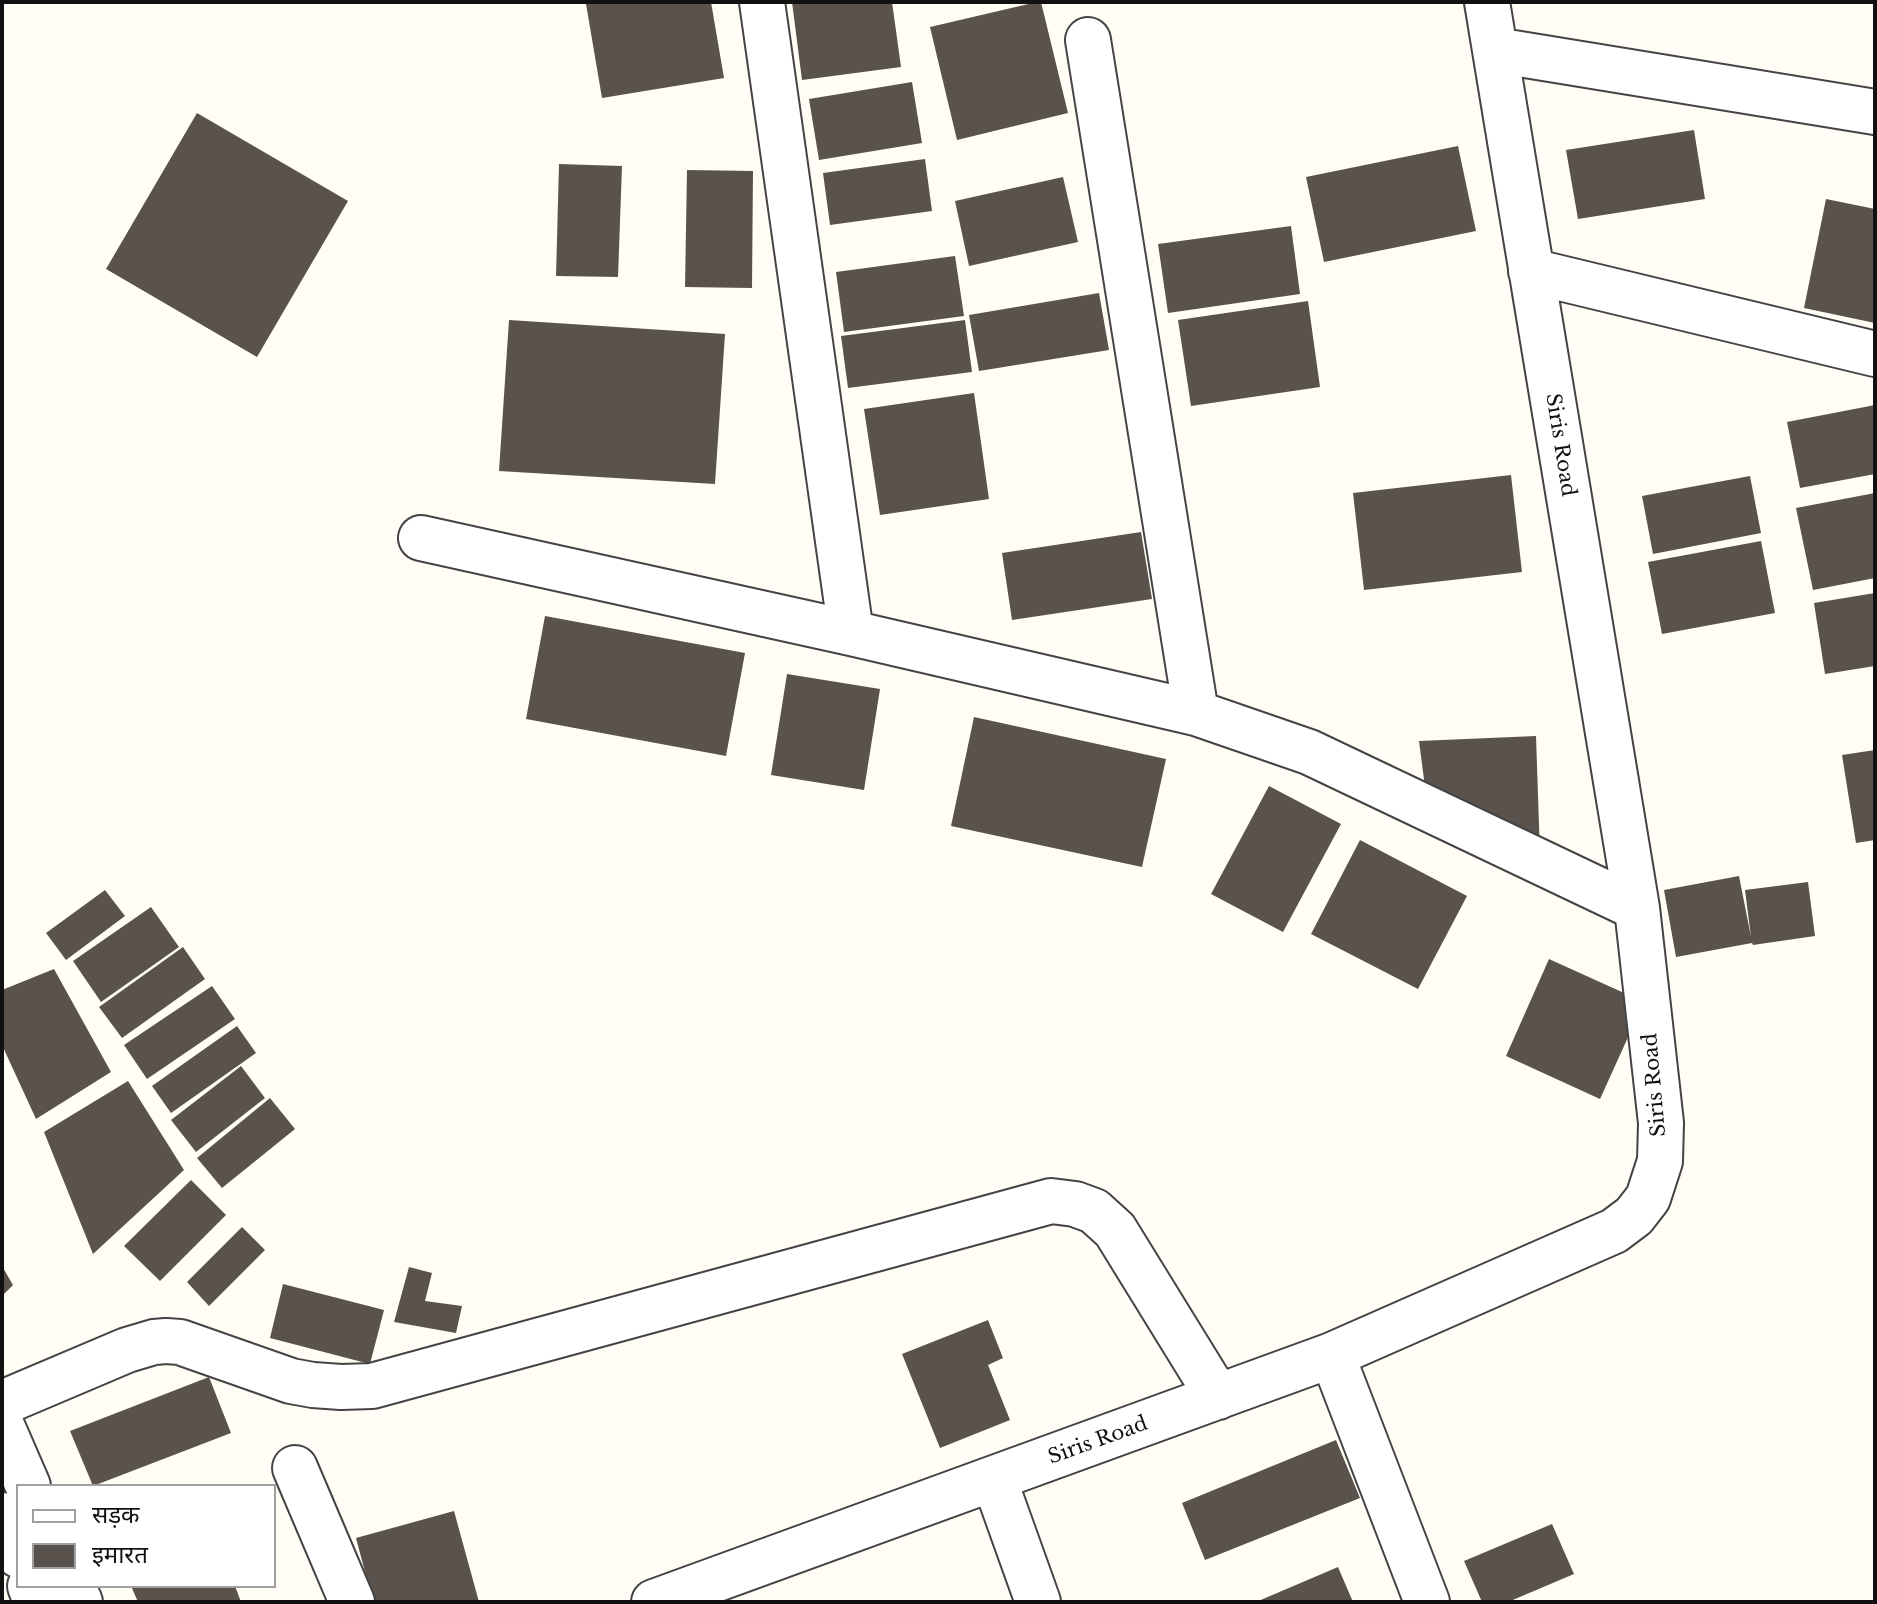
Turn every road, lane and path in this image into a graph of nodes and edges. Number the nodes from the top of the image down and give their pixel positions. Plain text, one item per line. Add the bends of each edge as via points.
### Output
1 (762, 2) edge
2 (1487, 2) edge
3 (1088, 40) dead end
4 (1495, 50) junction
5 (1875, 112) edge
6 (1531, 271) junction
7 (1875, 354) edge
8 (421, 538) dead end
9 (851, 633) junction
10 (1196, 713) junction
11 (1637, 908) junction
12 (1332, 1355) junction
13 (1218, 1397) junction
14 (2, 1403) edge
15 (2, 1426) edge
16 (295, 1468) dead end
17 (994, 1479) junction
18 (27, 1484) edge
19 (2, 1515) edge
20 (16, 1550) edge
21 (352, 1602) edge
22 (654, 1602) edge
23 (1038, 1602) edge
24 (1427, 1602) edge

1 - 9 street
2 - 4 street, Siris Road
3 - 10 street
4 - 5 street
4 - 6 street, Siris Road
6 - 7 street
6 - 11 street, Siris Road
8 - 9 street
9 - 10 street
10 - 11 street via 1309,752
11 - 12 street, Siris Road via 1661,1123 1660,1161 1648,1198 1614,1231
12 - 13 street, Siris Road
12 - 24 street
13 - 14 street via 1115,1230 1094,1211 1051,1201 372,1386 291,1381 166,1341 127,1350
13 - 17 street, Siris Road
15 - 18 street
16 - 21 street
17 - 22 street, Siris Road
17 - 23 street
19 - 20 street

